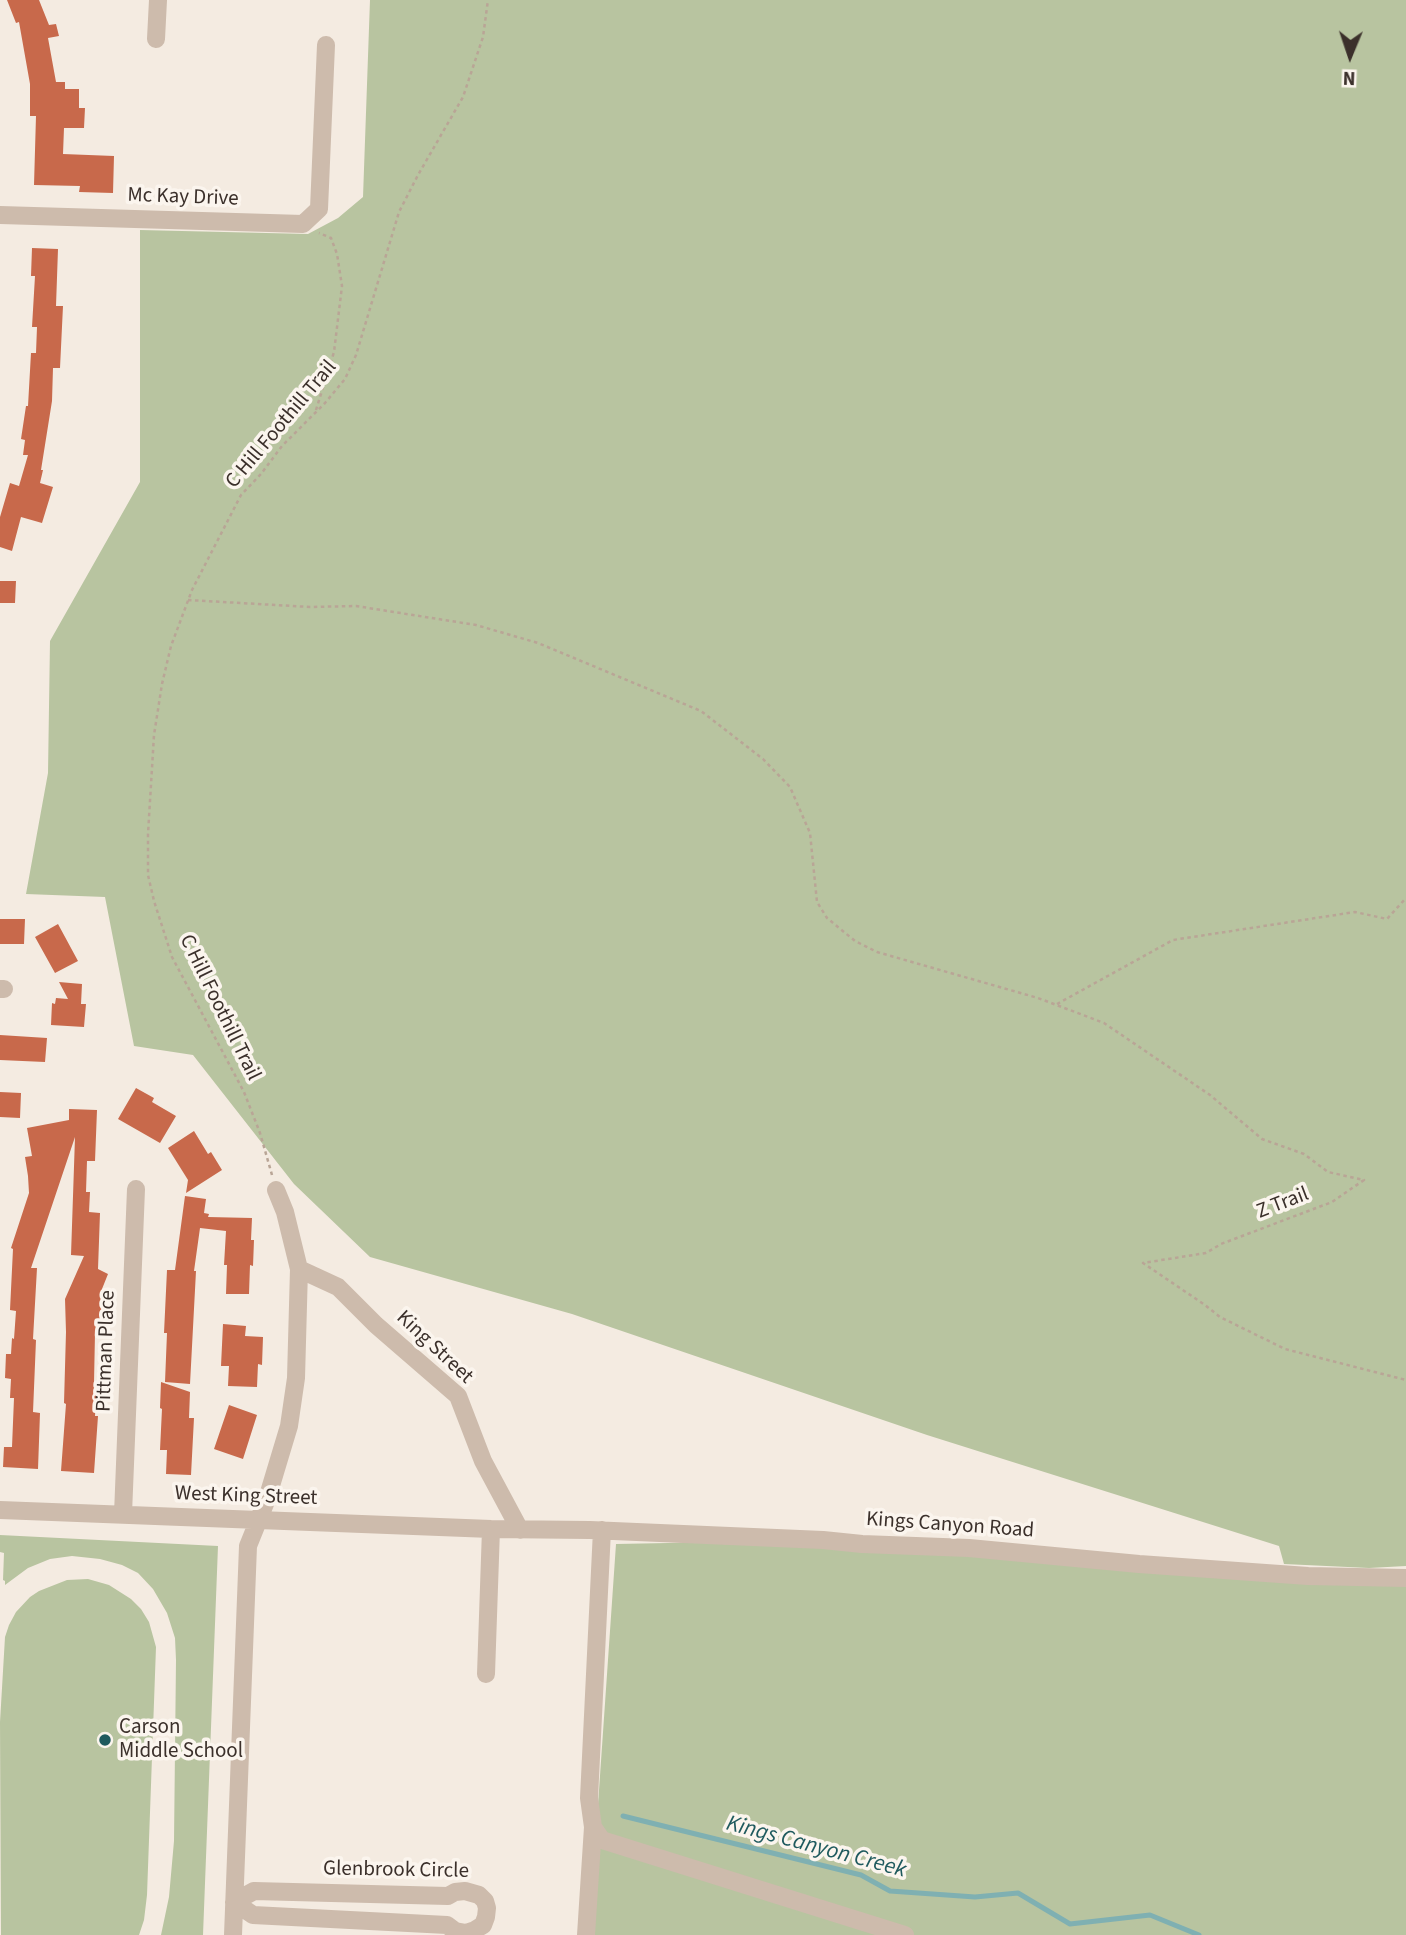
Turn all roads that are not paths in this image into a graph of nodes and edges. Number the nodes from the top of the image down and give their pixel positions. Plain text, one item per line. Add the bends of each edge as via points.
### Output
1 (158, 0) edge
2 (156, 39) dead end
3 (326, 45) dead end
4 (0, 215) edge
5 (136, 1189) dead end
6 (276, 1190) road end
7 (299, 1269) junction
8 (0, 1510) edge
9 (123, 1514) junction
10 (259, 1520) junction
11 (491, 1529) junction
12 (520, 1530) junction
13 (602, 1530) junction
14 (1406, 1578) edge
15 (486, 1674) dead end
16 (593, 1827) junction
17 (234, 1902) junction
18 (233, 1935) edge
19 (586, 1935) edge
20 (905, 1935) edge

1 - 2 street
3 - 4 street, Mc Kay Drive via 319,209 303,224
5 - 9 street, Pittman Place
6 - 7 street
7 - 10 street via 296,1378 289,1426
7 - 12 street, King Street via 338,1287 458,1396 483,1461
8 - 9 street, West King Street
9 - 10 street, West King Street
10 - 11 street, West King Street
10 - 17 street via 248,1546
11 - 12 street, Kings Canyon Road
11 - 15 street
12 - 13 street, Kings Canyon Road
13 - 14 street, Kings Canyon Road via 969,1548 1308,1576
13 - 16 street via 589,1798
16 - 19 street
16 - 20 street via 602,1840
17 - 17 street, Glenbrook Circle via 253,1915 447,1925 466,1933 483,1925 487,1908 479,1895 465,1891 448,1896 254,1891
17 - 18 street

